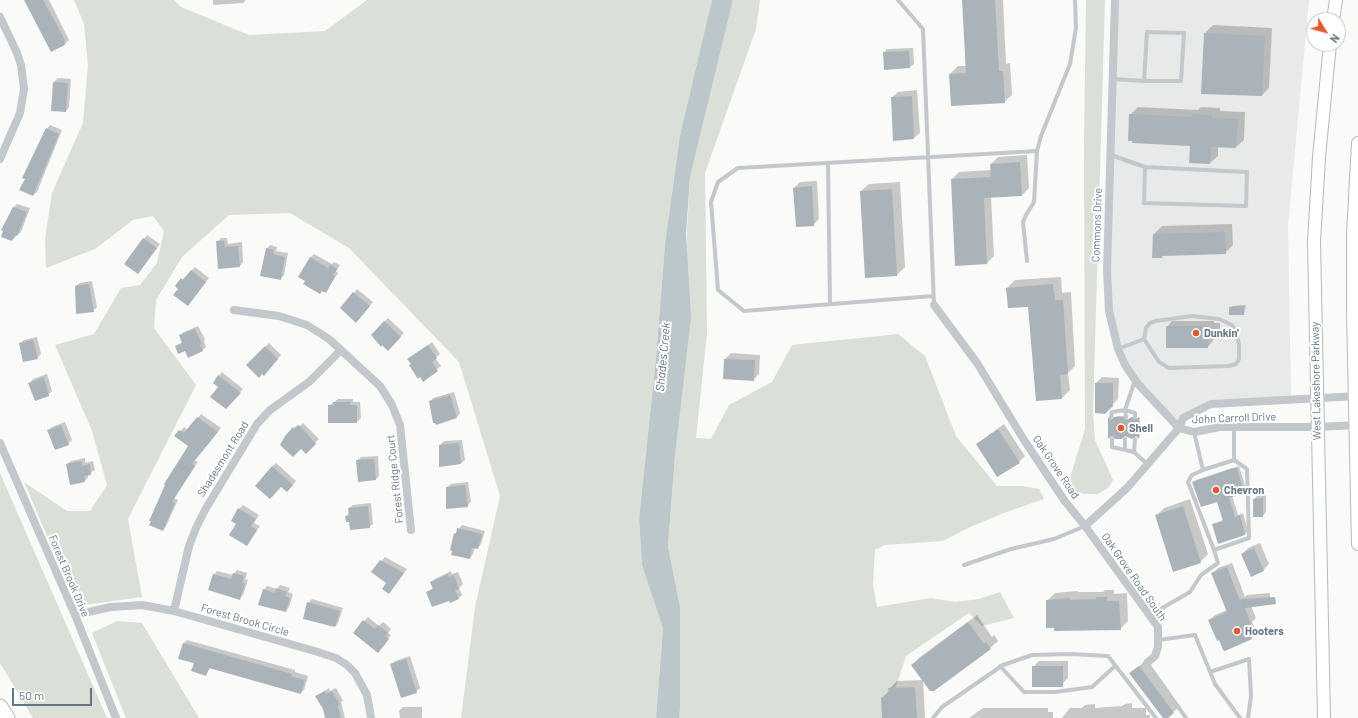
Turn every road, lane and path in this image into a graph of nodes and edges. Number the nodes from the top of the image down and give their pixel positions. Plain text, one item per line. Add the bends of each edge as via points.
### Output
1 (898, 0) edge
2 (1075, 0) edge
3 (1115, 0) edge
4 (1336, 0) edge
5 (1335, 12) edge
6 (0, 17) edge
7 (1329, 52) edge
8 (1112, 79) junction
9 (1144, 81) junction
10 (1358, 142) edge
11 (1037, 151) junction
12 (1111, 155) junction
13 (928, 158) junction
14 (0, 159) edge
15 (828, 164) junction
16 (1145, 167) junction
17 (1027, 261) dead end
18 (934, 296) junction
19 (830, 304) junction
20 (934, 305) joint
21 (234, 310) dead end
22 (1144, 339) junction
23 (1118, 349) junction
24 (341, 350) junction
25 (1135, 380) junction
26 (1356, 396) edge
27 (1316, 398) junction
28 (1125, 410) junction
29 (1111, 417) dead end
30 (1126, 417) dead end
31 (1135, 417) dead end
32 (1357, 425) edge
33 (1234, 427) junction
34 (1317, 427) junction
35 (1179, 428) junction
36 (1194, 432) junction
37 (1112, 439) dead end
38 (1125, 439) dead end
39 (1135, 439) dead end
40 (0, 443) edge
41 (1125, 450) junction
42 (1134, 452) junction
43 (1234, 460) junction
44 (1147, 464) junction
45 (1203, 470) junction
46 (1357, 476) edge
47 (1085, 526) junction
48 (411, 530) dead end
49 (1358, 544) edge
50 (1214, 550) junction
51 (964, 565) dead end
52 (174, 611) junction
53 (75, 615) junction
54 (1149, 615) junction
55 (1158, 640) junction
56 (1147, 663) joint
57 (1000, 666) junction
58 (1115, 666) junction
59 (1210, 672) junction
60 (0, 707) edge
61 (7, 718) edge
62 (116, 718) edge
63 (371, 718) edge
64 (933, 718) edge
65 (1156, 718) edge
66 (1186, 718) edge
67 (1240, 718) edge
68 (1248, 718) edge
69 (1324, 718) edge

1 - 13 lane via 923,29
2 - 11 lane via 1076,28 1070,64
3 - 8 street, Commons Drive
4 - 5 main road
6 - 14 street via 17,53 24,89 20,113
7 - 27 main road, West Lakeshore Parkway via 1314,242
8 - 9 lane
8 - 12 street, Commons Drive
9 - 9 lane via 1181,81 1184,33 1147,32
10 - 26 main road via 1353,235
11 - 13 lane
11 - 17 lane via 1034,202 1024,222
12 - 16 lane
12 - 23 street, Commons Drive via 1108,311
13 - 15 lane
13 - 18 lane
15 - 19 lane
15 - 19 lane via 738,168 718,182 710,202 718,290 724,296 744,311
16 - 16 lane via 1247,172 1246,206 1144,203
18 - 19 lane
18 - 20 lane
20 - 47 street, Oak Grove Road via 977,363 1028,446 1064,500
21 - 24 street, Forest Ridge Court via 296,321 319,332
22 - 22 lane via 1159,362 1169,368 1229,366 1236,364 1239,359 1236,331 1232,325 1219,319 1192,316 1156,321 1146,328
22 - 23 lane
23 - 25 street, Commons Drive
24 - 48 street, Forest Ridge Court via 380,386 396,415 403,436
24 - 52 street, Shadesmont Road via 309,382 270,410 258,424 204,510 189,546
25 - 28 lane
25 - 35 street, Commons Drive
26 - 27 street, John Carroll Drive
26 - 32 main road
27 - 34 main road, West Lakeshore Parkway
27 - 35 street, John Carroll Drive via 1211,404 1183,418
28 - 29 lane via 1112,412
28 - 30 lane
28 - 31 lane via 1135,413
32 - 34 street, John Carroll Drive
32 - 46 main road
33 - 34 street, John Carroll Drive
33 - 36 street, John Carroll Drive
33 - 43 lane
34 - 69 main road, West Lakeshore Parkway
35 - 36 street, John Carroll Drive
35 - 44 street
36 - 45 lane
37 - 41 lane via 1112,447
38 - 41 lane
39 - 42 lane
40 - 53 street, Forest Brook Drive
41 - 42 lane
42 - 44 lane
43 - 45 lane
43 - 50 lane via 1247,469 1249,538
44 - 47 street via 1127,488
45 - 50 lane via 1192,476 1188,482
46 - 49 main road
47 - 51 lane via 1054,539 1011,549
47 - 54 street, Oak Grove Road South
50 - 54 lane via 1218,564 1200,575 1190,592
52 - 53 street, Forest Brook Circle via 128,605
52 - 63 street, Forest Brook Circle via 336,658 347,665 362,683
53 - 62 street, Forest Brook Drive
54 - 55 street, Oak Grove Road South via 1158,627
55 - 56 street, Oak Grove Road South via 1155,656
55 - 59 lane via 1195,635
56 - 66 lane
57 - 58 lane via 1032,655 1070,654 1108,656
57 - 58 lane via 1024,692 1055,692 1092,687
57 - 64 lane via 942,707
58 - 65 lane
59 - 67 lane via 1215,684
59 - 68 lane via 1249,659 1251,696
60 - 61 highway

